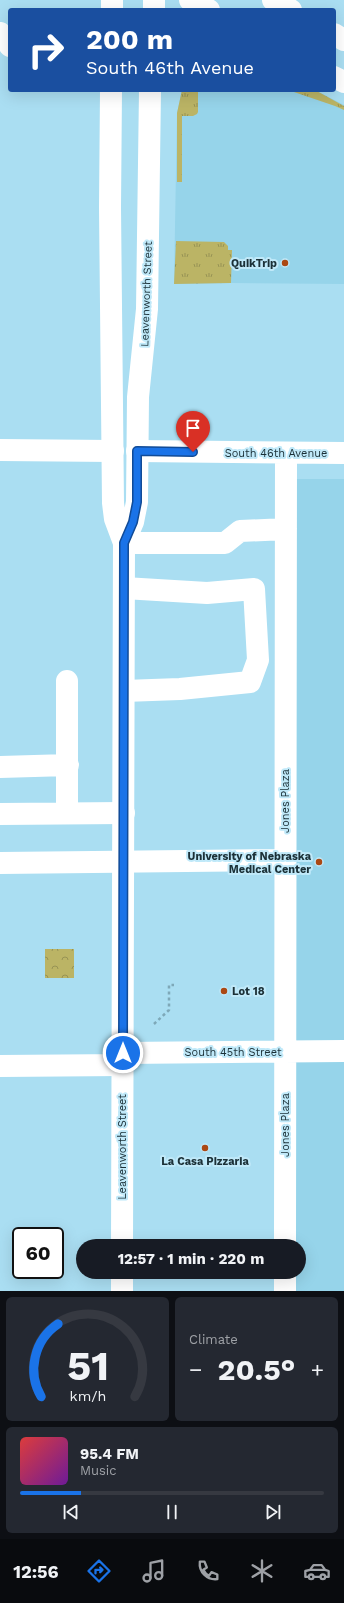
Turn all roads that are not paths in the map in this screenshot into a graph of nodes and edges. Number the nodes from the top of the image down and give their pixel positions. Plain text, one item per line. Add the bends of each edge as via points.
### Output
1 (190, 0) edge
2 (273, 0) edge
3 (205, 8) edge
4 (287, 8) edge
5 (0, 33) edge
6 (8, 43) edge
7 (112, 92) edge
8 (153, 96) edge
9 (0, 450) edge
10 (113, 451) junction
11 (137, 451) junction
12 (286, 453) junction
13 (344, 453) edge
14 (286, 529) junction
15 (124, 543) junction
16 (286, 572) junction
17 (124, 588) junction
18 (254, 589) junction
19 (67, 680) dead end
20 (124, 691) junction
21 (68, 765) junction
22 (0, 767) edge
23 (124, 812) junction
24 (67, 813) junction
25 (0, 814) edge
26 (285, 860) junction
27 (123, 862) junction
28 (0, 863) edge
29 (344, 1051) edge
30 (285, 1052) junction
31 (123, 1059) junction
32 (0, 1066) edge
33 (122, 1239) edge
34 (285, 1239) edge
35 (122, 1279) edge
36 (285, 1279) edge
37 (122, 1291) edge
38 (285, 1291) edge

1 - 3 main road
2 - 4 main road
5 - 6 main road
7 - 10 main road, Leavenworth Street via 110,207
8 - 11 main road, Leavenworth Street via 147,308 138,397
9 - 10 main road
10 - 15 main road, Leavenworth Street via 113,503
11 - 12 main road, South 46th Avenue
11 - 15 main road, Leavenworth Street via 137,502 133,522
12 - 13 main road, South 46th Avenue
12 - 14 main road, Jones Plaza
14 - 15 main road via 240,531 225,543
14 - 16 main road, Jones Plaza
15 - 17 main road, Leavenworth Street
16 - 18 main road
16 - 26 main road, Jones Plaza
17 - 18 main road via 207,593
17 - 20 main road, Leavenworth Street
18 - 20 main road via 258,660 250,682
19 - 21 main road
20 - 23 main road, Leavenworth Street
21 - 22 main road
21 - 24 main road
23 - 24 main road
23 - 27 main road, Leavenworth Street
24 - 25 main road
26 - 27 main road
26 - 30 main road, Jones Plaza
27 - 28 main road
27 - 31 main road, Leavenworth Street
29 - 30 main road, South 45th Street
30 - 31 main road, South 45th Street
30 - 34 main road, Jones Plaza
31 - 32 main road, South 45th Street
31 - 33 main road, Leavenworth Street
35 - 37 main road
36 - 38 main road

